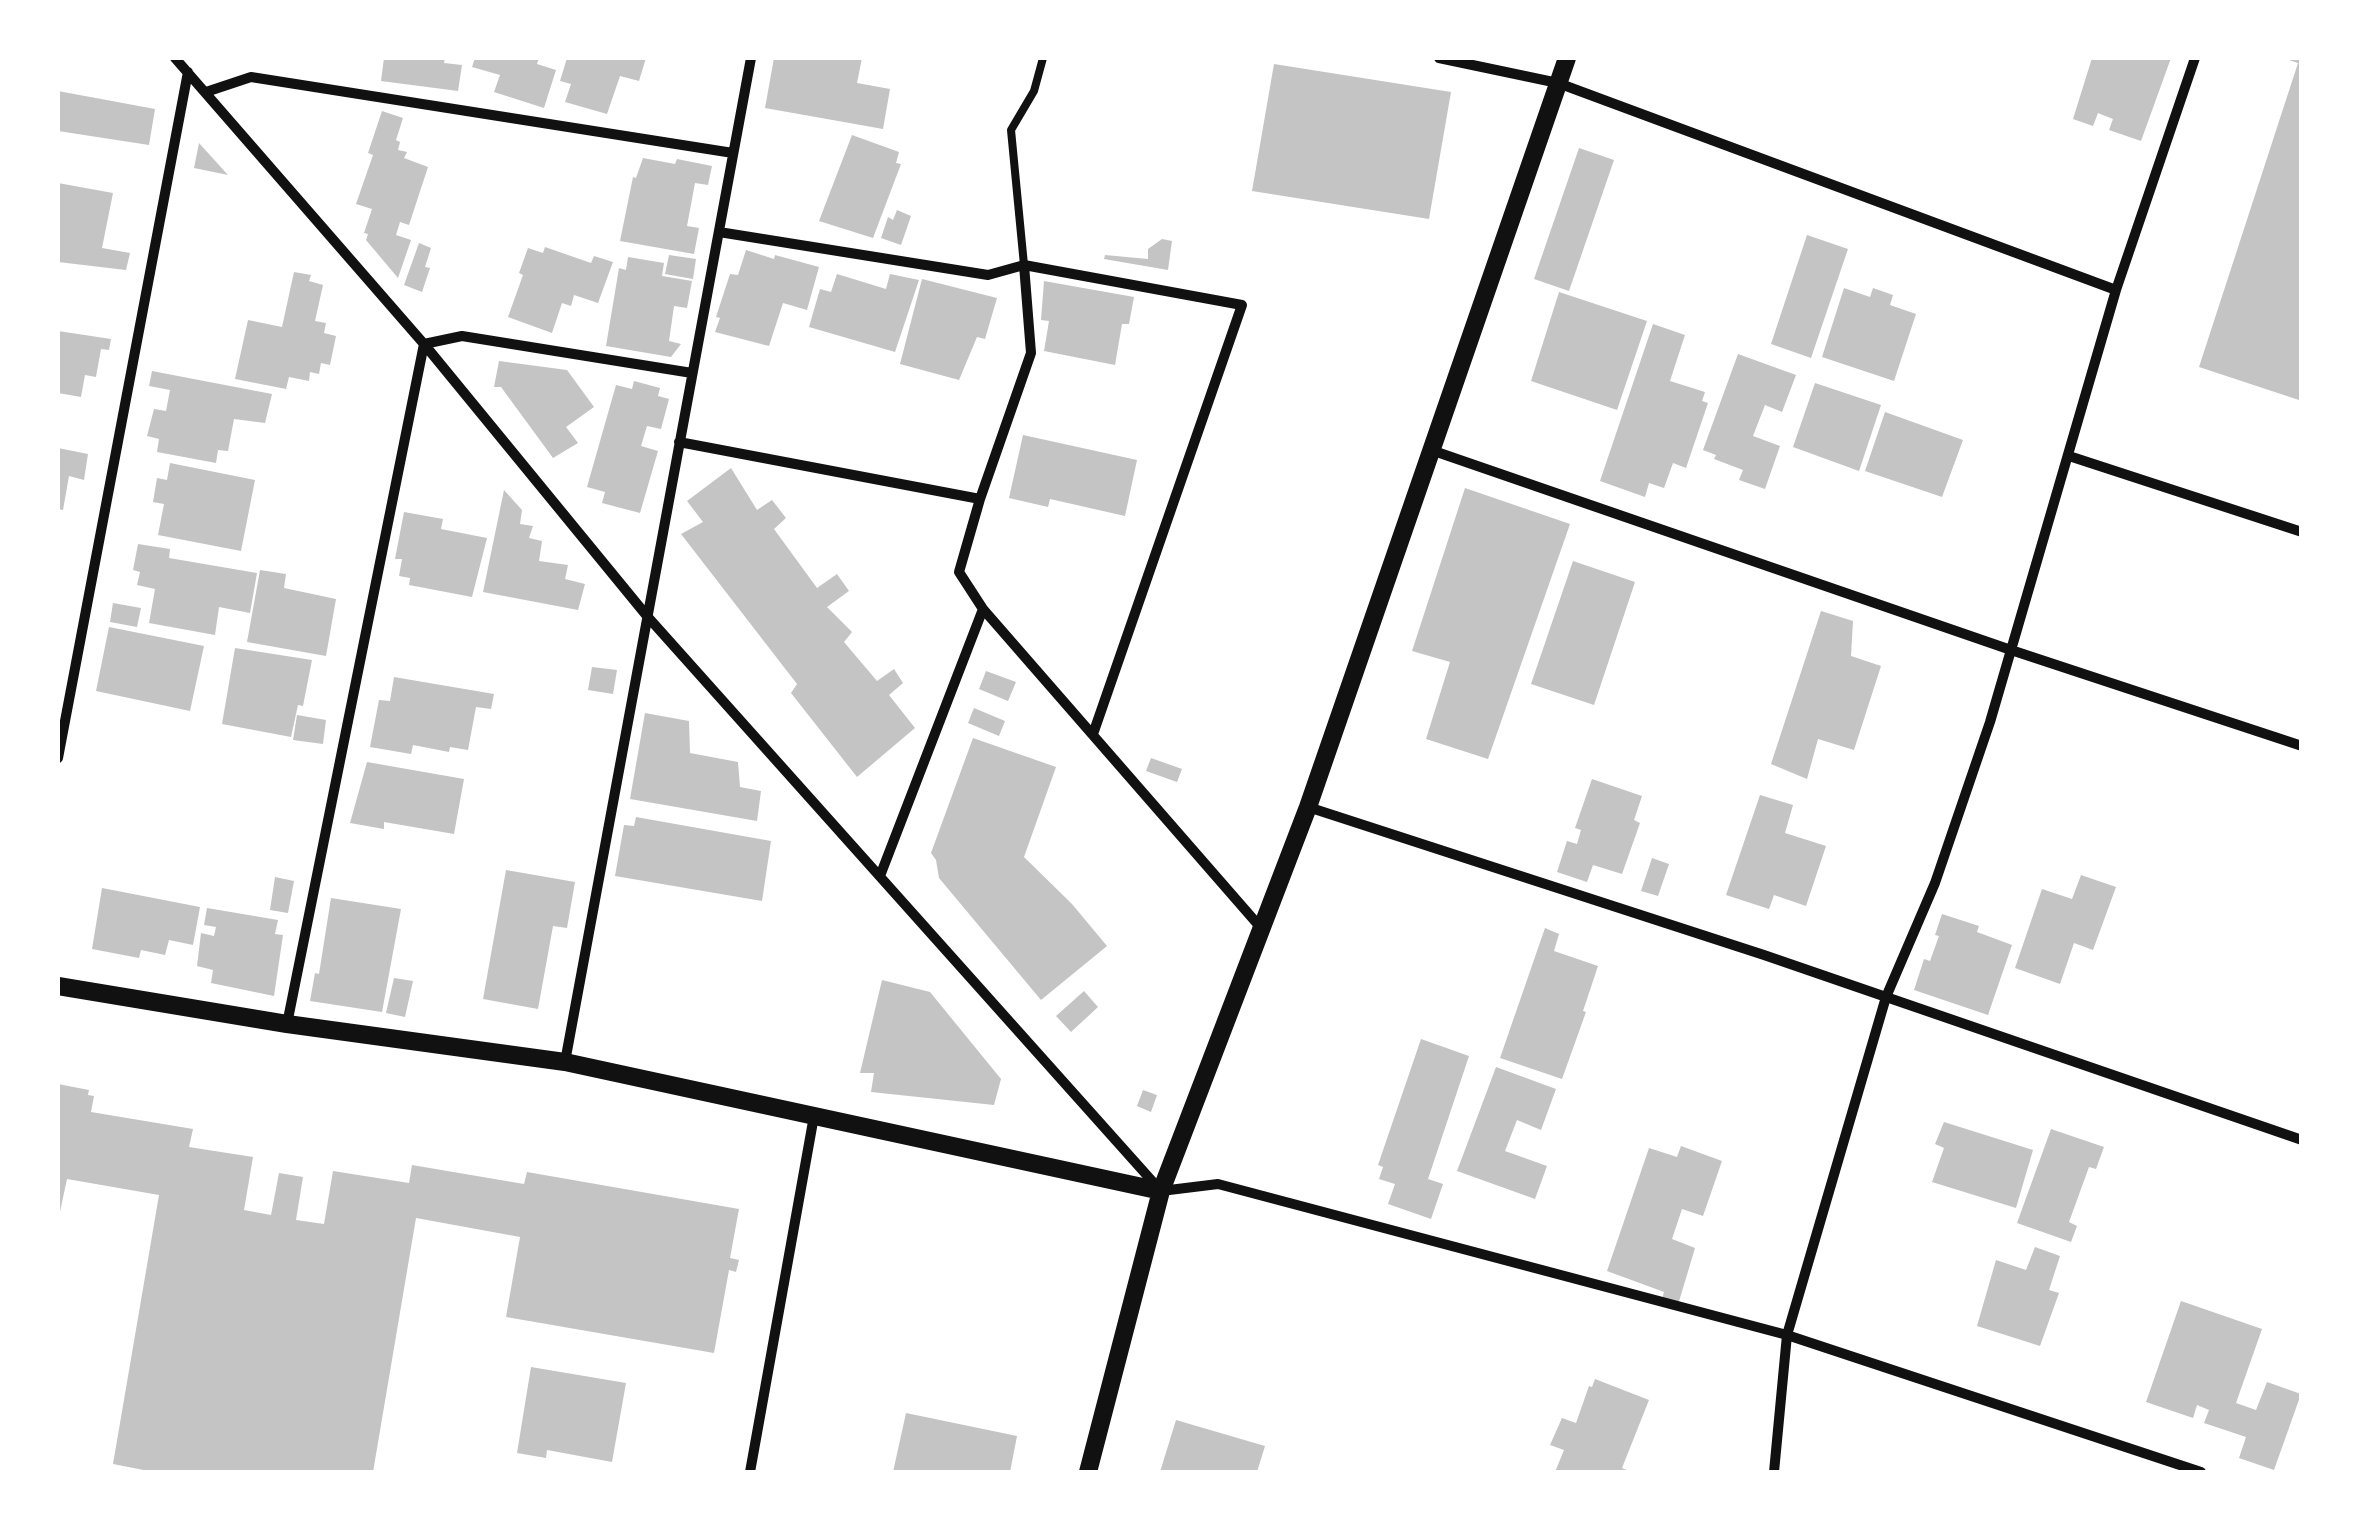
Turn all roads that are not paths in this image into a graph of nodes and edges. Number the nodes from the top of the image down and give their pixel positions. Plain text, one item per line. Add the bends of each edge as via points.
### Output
1 (176, 58) edge
2 (751, 58) edge
3 (1044, 58) edge
4 (1440, 58) edge
5 (1567, 58) edge
6 (2195, 58) edge
7 (188, 72) junction
8 (1558, 83) junction
9 (206, 92) junction
10 (733, 153) junction
11 (719, 232) junction
12 (1024, 265) junction
13 (2116, 290) junction
14 (424, 344) junction
15 (692, 373) junction
16 (680, 442) junction
17 (1430, 449) junction
18 (2068, 456) junction
19 (980, 499) junction
20 (2302, 532) edge
21 (984, 608) junction
22 (648, 616) junction
23 (2012, 650) junction
24 (1093, 734) junction
25 (2302, 746) edge
26 (58, 758) edge
27 (1308, 807) junction
28 (880, 876) junction
29 (1262, 928) junction
30 (58, 986) edge
31 (1886, 997) junction
32 (288, 1024) junction
33 (565, 1062) junction
34 (814, 1114) junction
35 (2302, 1140) edge
36 (1162, 1191) junction
37 (1787, 1334) junction
38 (750, 1472) edge
39 (1088, 1472) edge
40 (1774, 1472) edge
41 (2201, 1472) edge

1 - 7 street
2 - 10 street
3 - 12 lane via 1011,130
4 - 8 street
5 - 8 street
6 - 13 street
7 - 9 street
7 - 26 street
8 - 13 street
8 - 17 street
9 - 10 street via 251,77
9 - 14 street
10 - 11 street
11 - 12 street via 988,275
11 - 15 street
12 - 19 street via 1031,353
12 - 24 street via 1242,304
13 - 18 street
14 - 15 street via 462,336
14 - 22 street
14 - 32 street
15 - 16 street
16 - 19 street
16 - 22 street
17 - 23 street
17 - 27 street
18 - 20 street
18 - 23 street
19 - 21 street via 959,572
21 - 24 street
21 - 28 street
22 - 28 street
22 - 33 street
23 - 25 street
23 - 31 street via 1936,883
24 - 29 street
27 - 29 street
27 - 31 street
28 - 36 street
29 - 36 street
30 - 32 street
31 - 35 street
31 - 37 street
32 - 33 street
33 - 34 street
34 - 36 street
34 - 38 street
36 - 37 street via 1218,1184
36 - 39 street
37 - 40 street
37 - 41 street

